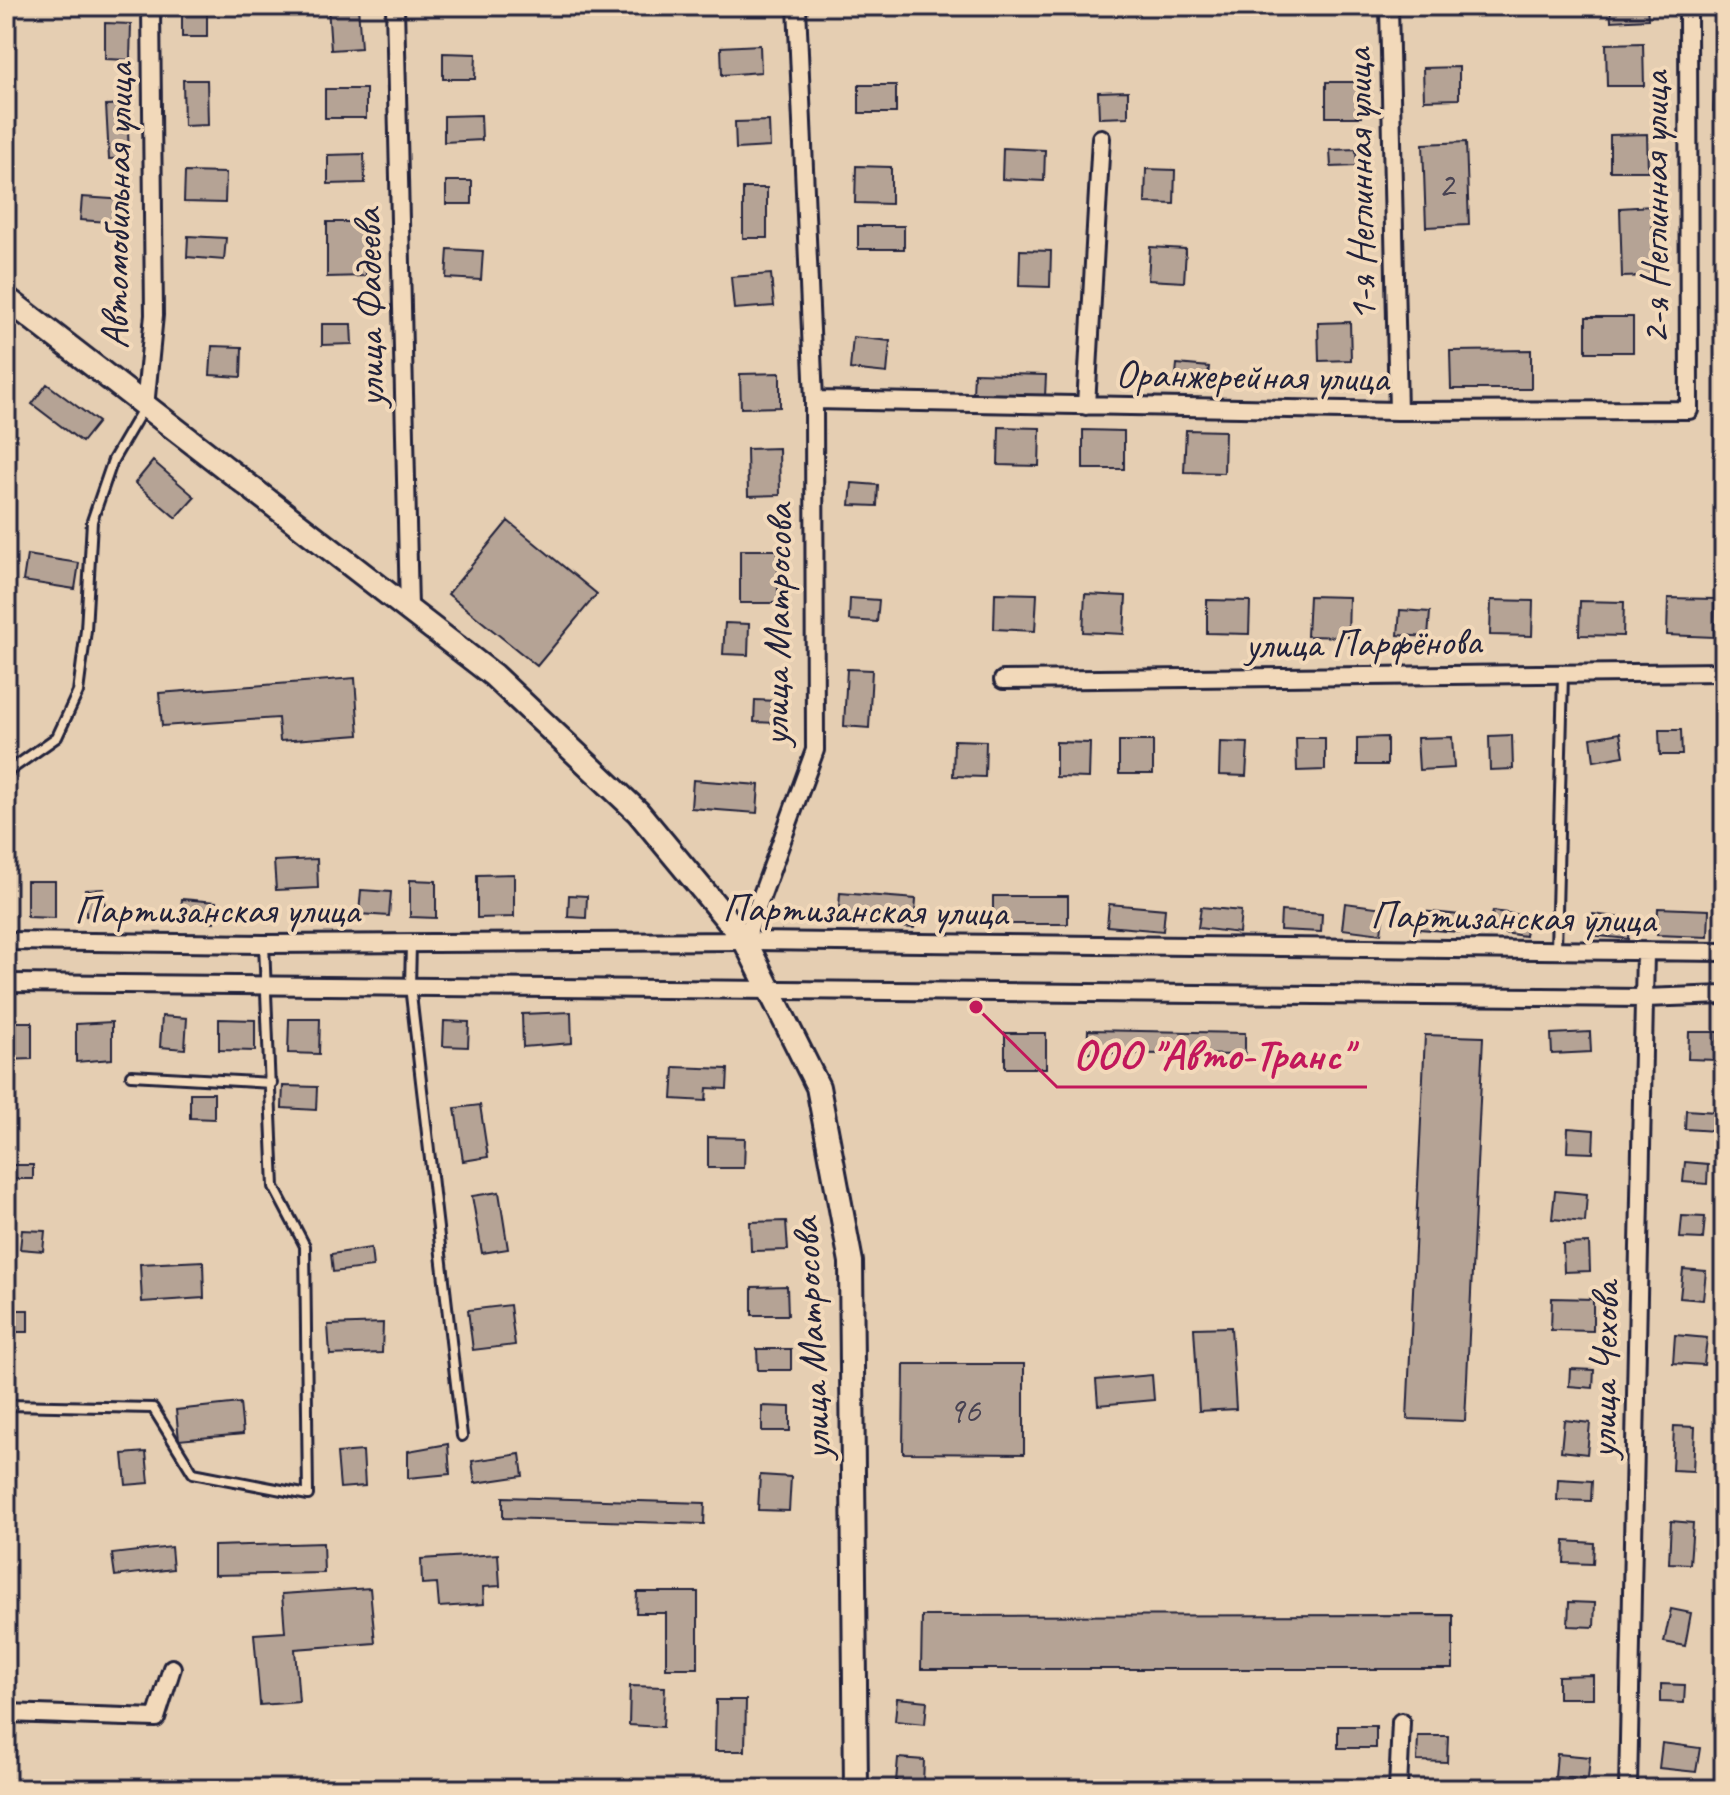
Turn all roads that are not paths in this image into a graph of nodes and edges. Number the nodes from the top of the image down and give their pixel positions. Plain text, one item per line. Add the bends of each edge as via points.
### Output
1 (151, 6) edge
2 (395, 6) edge
3 (797, 6) edge
4 (1389, 6) edge
5 (1688, 6) edge
6 (1101, 138) dead end
7 (6, 298) edge
8 (814, 400) junction
9 (1086, 406) junction
10 (145, 407) junction
11 (1689, 410) joint
12 (1398, 411) junction
13 (409, 608) junction
14 (1724, 672) edge
15 (1563, 674) junction
16 (1003, 680) dead end
17 (6, 773) edge
18 (6, 941) edge
19 (745, 941) junction
20 (264, 944) junction
21 (411, 944) junction
22 (1556, 951) junction
23 (1645, 952) junction
24 (1724, 952) edge
25 (6, 983) edge
26 (265, 985) junction
27 (410, 986) junction
28 (768, 988) junction
29 (1724, 995) edge
30 (1645, 998) junction
31 (131, 1075) dead end
32 (272, 1083) junction
33 (6, 1405) edge
34 (462, 1436) dead end
35 (172, 1668) dead end
36 (6, 1713) edge
37 (1401, 1722) dead end
38 (856, 1789) edge
39 (1398, 1789) edge
40 (1628, 1789) edge

1 - 10 street, Автомобильная улица via 154,315
2 - 13 street, улица Фадеева
3 - 8 street, улица Матросова
4 - 12 street, 1-я Неглинная улица
5 - 11 street, 2-я Неглинная улица
6 - 9 street
7 - 10 main road
8 - 9 street, Оранжерейная улица
8 - 19 street, улица Матросова via 815,750
9 - 12 street, Оранжерейная улица
10 - 13 main road
10 - 17 lane via 113,460 92,521 78,692 57,737
11 - 12 street, Оранжерейная улица
13 - 19 main road via 493,675 638,812
14 - 15 street, улица Парфёнова
15 - 16 street, улица Парфёнова
15 - 22 lane
18 - 20 street, Партизанская улица
19 - 21 street, Партизанская улица
19 - 22 street, Партизанская улица
19 - 28 main road, улица Матросова
20 - 21 street, Партизанская улица
20 - 26 lane
21 - 27 lane
22 - 23 street, Партизанская улица
23 - 24 street, Партизанская улица
23 - 30 street, улица Чехова
25 - 26 street, Партизанская улица
26 - 27 street, Партизанская улица
26 - 32 lane
27 - 28 street, Партизанская улица
27 - 34 lane
28 - 30 street, Партизанская улица
28 - 38 main road, улица Матросова via 818,1087 851,1262
29 - 30 street, Партизанская улица
30 - 40 street, улица Чехова
31 - 32 lane
32 - 33 lane via 274,1187 305,1246 308,1495 193,1473 153,1408
35 - 36 street via 156,1718
37 - 39 street

